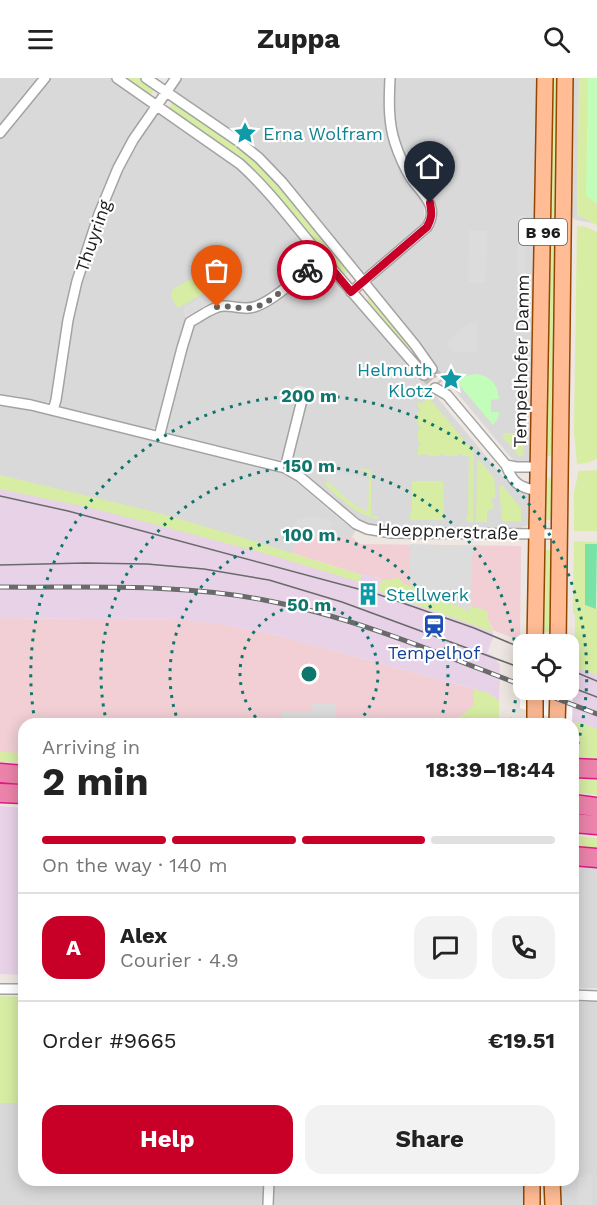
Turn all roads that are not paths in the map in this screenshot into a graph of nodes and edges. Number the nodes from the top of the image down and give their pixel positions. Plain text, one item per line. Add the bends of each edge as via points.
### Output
1 (45, 78) edge
2 (117, 78) edge
3 (146, 78) edge
4 (176, 78) edge
5 (390, 78) edge
6 (545, 78) edge
7 (565, 78) edge
8 (166, 92) junction
9 (156, 106) junction
10 (0, 133) edge
11 (563, 223) junction
12 (543, 225) junction
13 (322, 257) junction
14 (363, 282) junction
15 (351, 292) junction
16 (423, 356) junction
17 (414, 363) junction
18 (439, 384) tunnel mouth
19 (303, 396) dead end
20 (0, 400) edge
21 (53, 410) junction
22 (159, 437) junction
23 (506, 465) junction
24 (539, 467) junction
25 (285, 468) junction
26 (538, 491) junction
27 (537, 534) junction
28 (559, 534) junction
29 (536, 634) edge
30 (558, 634) edge
31 (535, 700) edge
32 (558, 700) edge
33 (535, 718) edge
34 (557, 718) edge
35 (579, 768) edge
36 (597, 769) edge
37 (0, 773) edge
38 (18, 774) edge
39 (0, 793) edge
40 (18, 794) edge
41 (579, 856) edge
42 (597, 858) edge
43 (0, 988) edge
44 (18, 989) edge
45 (579, 995) edge
46 (597, 996) edge
47 (269, 1186) edge
48 (532, 1186) edge
49 (552, 1186) edge
50 (268, 1205) edge
51 (532, 1205) edge
52 (553, 1205) edge

1 - 10 street
2 - 9 street
3 - 8 street
4 - 8 street, Thuyring
5 - 14 street via 389,111 395,144 410,176 430,203 432,214 427,227
6 - 12 main road, Tempelhofer Damm / B 96
7 - 11 main road, B 96
8 - 9 street, Thuyring
8 - 14 street via 259,158
9 - 13 street via 261,183
9 - 21 street, Thuyring via 118,168 99,214 77,280
11 - 12 main road
11 - 28 main road, B 96
12 - 24 main road, Tempelhofer Damm / B 96
13 - 15 street
13 - 22 street via 255,308 217,307 190,322
14 - 15 street
14 - 16 street
15 - 17 street
16 - 17 street
16 - 17 street via 428,372
18 - 23 street
19 - 25 street
20 - 21 street, Hoeppnerstraße
21 - 22 street, Hoeppnerstraße
22 - 25 street, Hoeppnerstraße
23 - 24 street
23 - 26 street via 515,482
24 - 26 main road, Tempelhofer Damm / B 96
25 - 27 street, Hoeppnerstraße via 367,529
26 - 27 main road, Tempelhofer Damm / B 96
27 - 28 street, Hoeppnerstraße
27 - 29 main road, Tempelhofer Damm / B 96
28 - 30 main road, B 96
31 - 33 main road
32 - 34 main road
35 - 36 highway
37 - 38 highway
39 - 40 highway
41 - 42 highway
43 - 44 street
45 - 46 street
47 - 50 street
48 - 51 main road
49 - 52 main road

